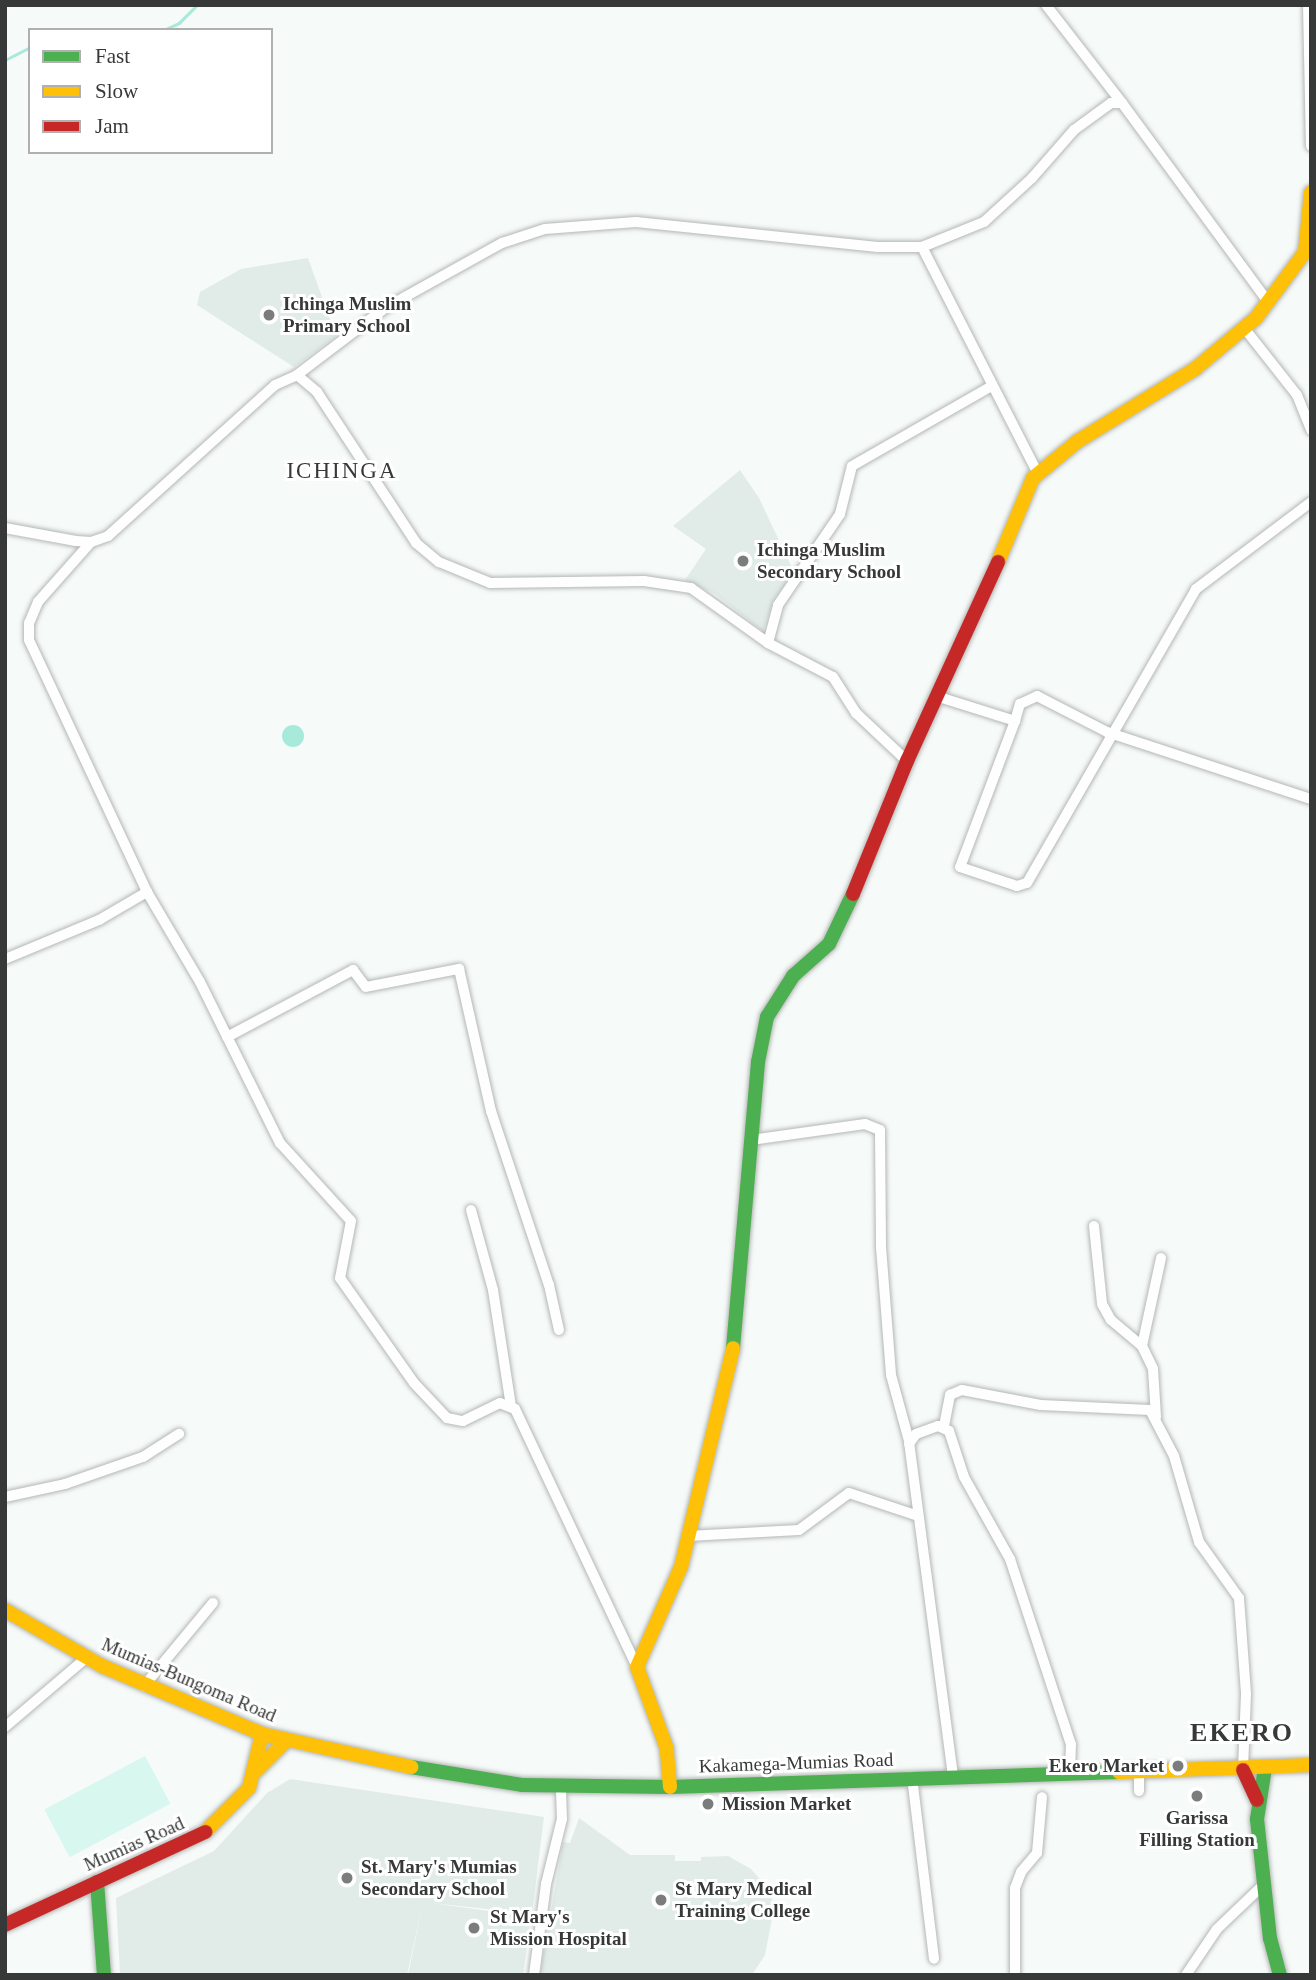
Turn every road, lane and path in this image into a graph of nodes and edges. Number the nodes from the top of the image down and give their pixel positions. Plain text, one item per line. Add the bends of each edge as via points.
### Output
1 (1046, 5) edge
2 (1308, 5) edge
3 (1110, 86) junction
4 (1122, 103) junction
5 (1098, 108) junction
6 (1311, 135) edge
7 (1311, 146) edge
8 (1311, 192) edge
9 (922, 247) junction
10 (1269, 303) junction
11 (1245, 329) junction
12 (297, 375) junction
13 (990, 387) junction
14 (1311, 430) edge
15 (1037, 472) junction
16 (1311, 502) edge
17 (5, 528) edge
18 (90, 542) junction
19 (768, 643) junction
20 (939, 697) junction
21 (1015, 722) junction
22 (1112, 733) junction
23 (906, 761) junction
24 (1311, 799) edge
25 (147, 892) junction
26 (5, 959) edge
27 (227, 1037) junction
28 (751, 1140) junction
29 (471, 1210) dead end
30 (1094, 1226) dead end
31 (1161, 1258) dead end
32 (559, 1330) dead end
33 (1142, 1346) junction
34 (511, 1406) junction
35 (1156, 1421) junction
36 (944, 1426) junction
37 (179, 1434) dead end
38 (909, 1441) junction
39 (5, 1497) edge
40 (918, 1516) junction
41 (688, 1536) junction
42 (213, 1603) dead end
43 (5, 1610) edge
44 (86, 1658) junction
45 (636, 1667) junction
46 (144, 1686) junction
47 (5, 1727) edge
48 (262, 1734) junction
49 (286, 1741) junction
50 (1265, 1768) junction
51 (1310, 1769) edge
52 (1243, 1770) junction
53 (256, 1772) junction
54 (1139, 1772) junction
55 (1070, 1773) junction
56 (953, 1776) junction
57 (912, 1777) junction
58 (561, 1787) junction
59 (670, 1787) junction
60 (1139, 1791) dead end
61 (1042, 1797) dead end
62 (1257, 1800) junction
63 (97, 1882) junction
64 (1263, 1885) junction
65 (5, 1925) edge
66 (934, 1959) dead end
67 (104, 1975) edge
68 (534, 1975) edge
69 (1015, 1975) edge
70 (1186, 1975) edge
71 (1280, 1975) edge

1 - 3 street
2 - 6 street
3 - 4 street
3 - 5 street via 1108,98
4 - 5 street
4 - 10 street
5 - 9 street via 984,222
6 - 7 street
8 - 10 main road via 1308,245
9 - 12 street via 878,247 636,222 545,229 502,243 385,308
9 - 13 street
10 - 11 main road
11 - 14 street via 1297,395
11 - 15 main road via 1195,369
12 - 18 street via 275,385 117,531
12 - 19 street via 317,392 416,542 439,562 490,583 644,581 691,587
13 - 15 street
13 - 19 street via 852,466 840,514 778,605
15 - 20 main road
16 - 22 street via 1196,589
17 - 18 street
18 - 25 street via 38,602 29,622 29,640
19 - 23 street via 833,677 865,723
20 - 21 street
20 - 23 main road
21 - 22 street via 1020,704 1037,696
21 - 22 street via 960,867 1017,886 1027,883
22 - 24 street
23 - 28 main road via 839,928 829,944 788,982 767,1017
25 - 26 street via 99,920
25 - 27 street
27 - 32 street via 353,970 366,987 459,969 491,1111 549,1284
27 - 34 street via 286,1152 351,1221 340,1278 414,1383 454,1422 500,1403
28 - 38 street via 865,1124 880,1130 881,1247 891,1375
28 - 41 main road via 735,1334 712,1451
29 - 34 street via 493,1290
30 - 33 street via 1102,1304 1111,1320
31 - 33 street
33 - 35 street via 1153,1369
34 - 45 street
35 - 36 street via 1147,1409 1004,1401 972,1390 951,1393
35 - 52 street via 1174,1457 1199,1542 1239,1598 1246,1694
36 - 38 street via 916,1433
36 - 55 street via 964,1477 1010,1559 1027,1605 1071,1744
37 - 39 street via 154,1452 107,1471
38 - 40 street
40 - 41 street via 849,1493 799,1530
40 - 56 street
41 - 45 main road via 681,1567
42 - 46 street
43 - 44 main road, Mumias-Bungoma Road
44 - 46 main road, Mumias-Bungoma Road
44 - 47 street
45 - 59 main road via 667,1749
46 - 48 main road, Mumias-Bungoma Road
48 - 49 main road, Mumias-Bungoma Road
48 - 53 main road, Mumias Road
49 - 53 main road, Mumias Road
49 - 58 main road, Kakamega-Mumias Road via 452,1776
50 - 51 main road, Kakamega-Mumias Road
50 - 52 main road, Kakamega-Mumias Road
50 - 62 main road
52 - 54 main road, Kakamega-Mumias Road
52 - 62 main road
53 - 63 main road, Mumias Road via 236,1805 208,1831
54 - 55 main road, Kakamega-Mumias Road
54 - 60 street
55 - 56 main road, Kakamega-Mumias Road
56 - 57 main road, Kakamega-Mumias Road
57 - 59 main road, Kakamega-Mumias Road
57 - 66 street
58 - 59 main road, Kakamega-Mumias Road
58 - 68 street via 562,1819 546,1884
61 - 69 street via 1037,1853 1015,1888
62 - 64 main road
63 - 65 main road, Mumias Road
63 - 67 main road
64 - 70 street via 1217,1929
64 - 71 main road

